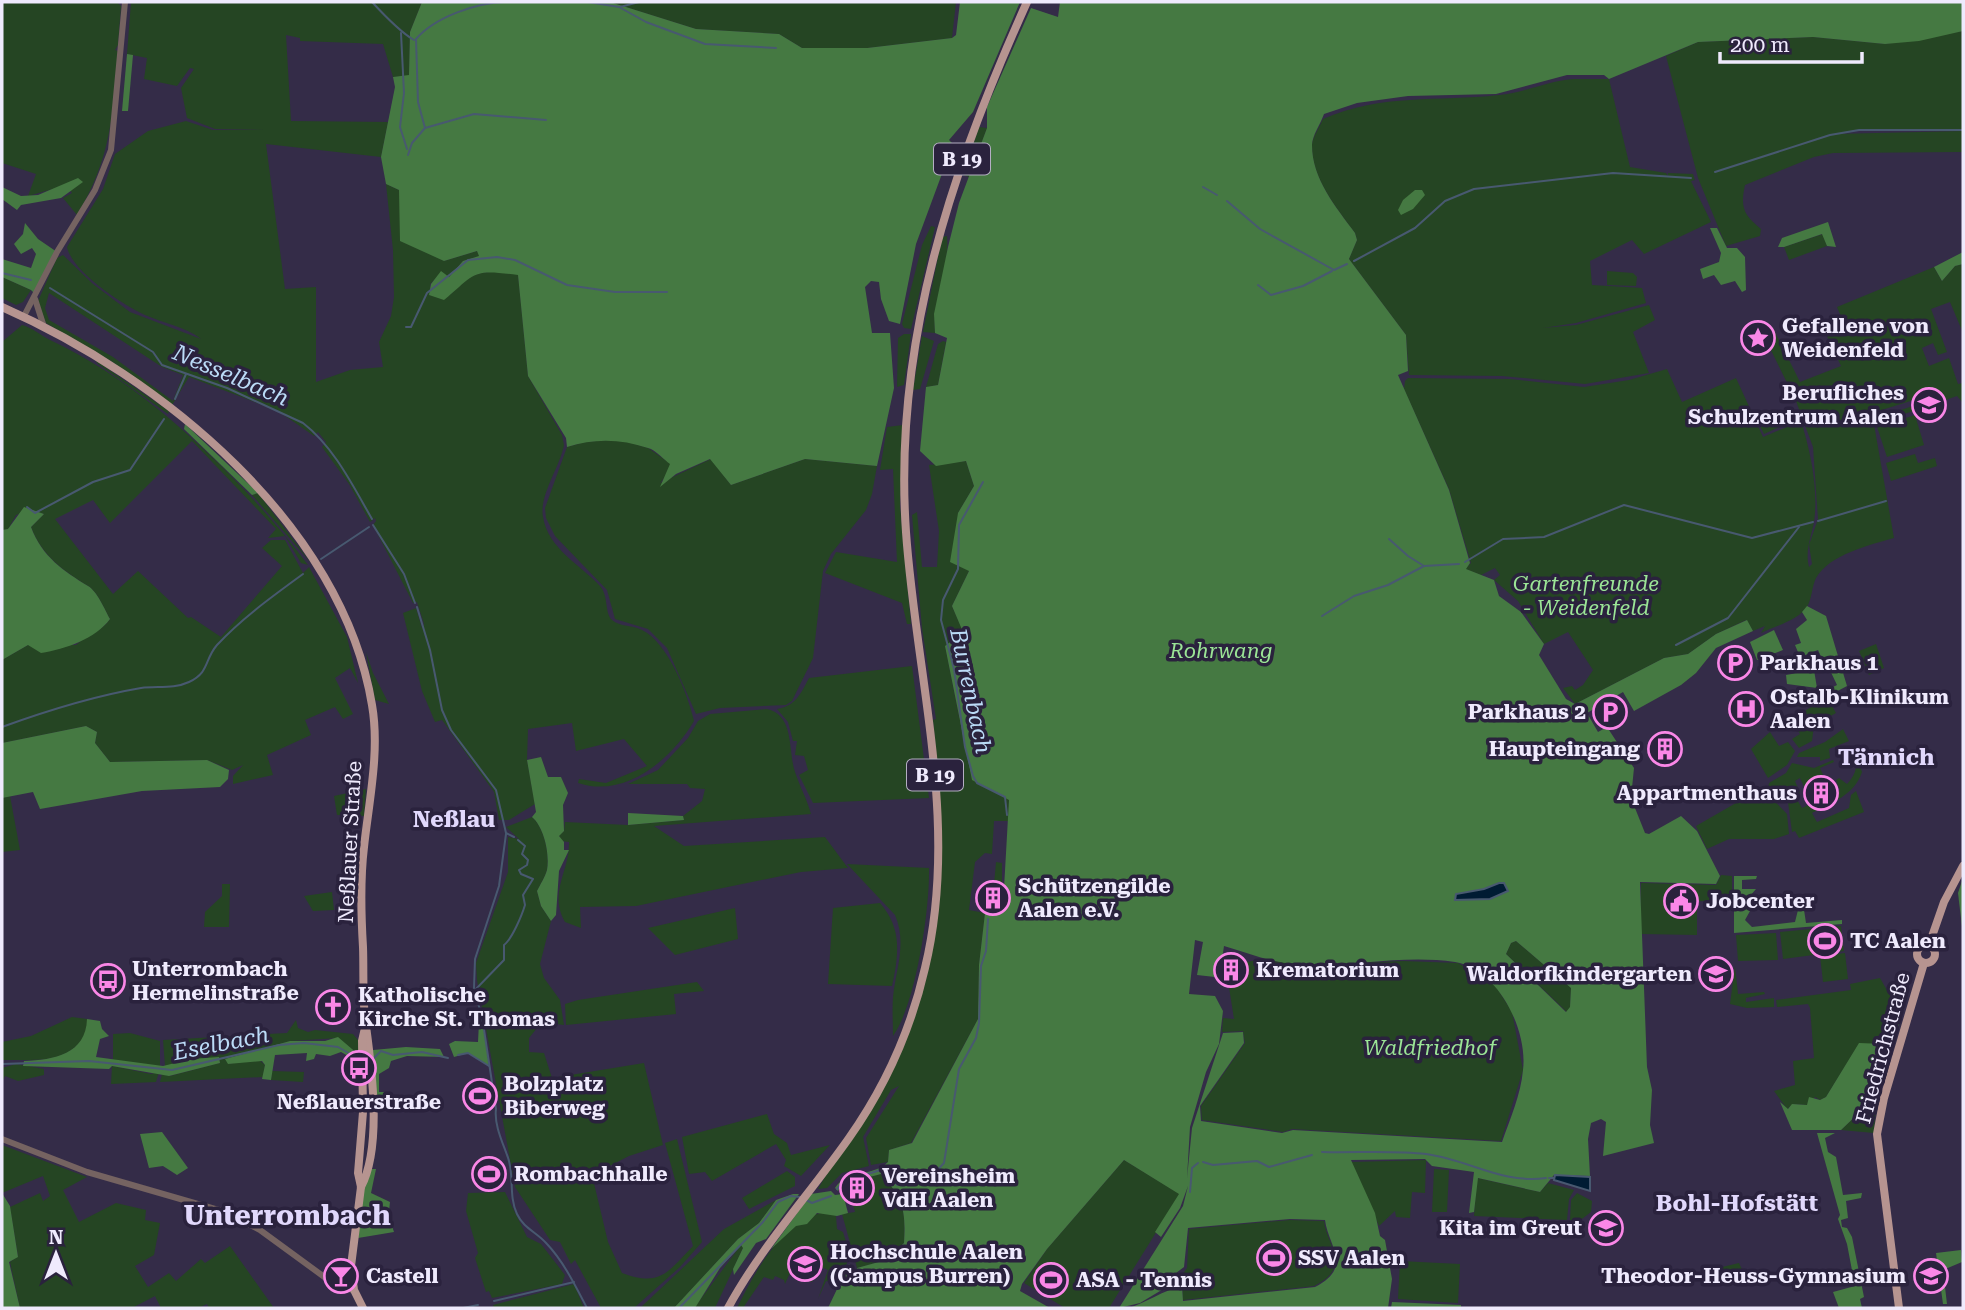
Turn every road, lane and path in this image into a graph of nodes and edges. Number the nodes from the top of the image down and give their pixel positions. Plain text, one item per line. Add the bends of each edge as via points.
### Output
1 (125, 2) edge
2 (1027, 2) edge
3 (35, 295) junction
4 (2, 307) edge
5 (23, 316) junction
6 (44, 327) junction
7 (1963, 866) edge
8 (2, 1139) edge
9 (354, 1290) junction
10 (363, 1308) edge
11 (728, 1308) edge
12 (1899, 1308) edge

1 - 3 street via 111,150 95,190
2 - 11 main road, B 19 via 949,195 915,340 905,502 936,788 938,853 933,926 922,982 896,1055 859,1123
3 - 5 street
3 - 6 street
4 - 5 main road, Neßlauer Straße
5 - 6 main road, Neßlauer Straße
6 - 9 main road, Neßlauer Straße via 122,373 231,461 281,515 315,562 354,634 372,702 373,759 362,893 372,1121 368,1174 361,1187 351,1266
7 - 12 main road, Friedrichstraße via 1929,946 1918,952 1924,963 1877,1134
8 - 9 street via 87,1172 222,1211 260,1230 338,1287
9 - 10 main road

